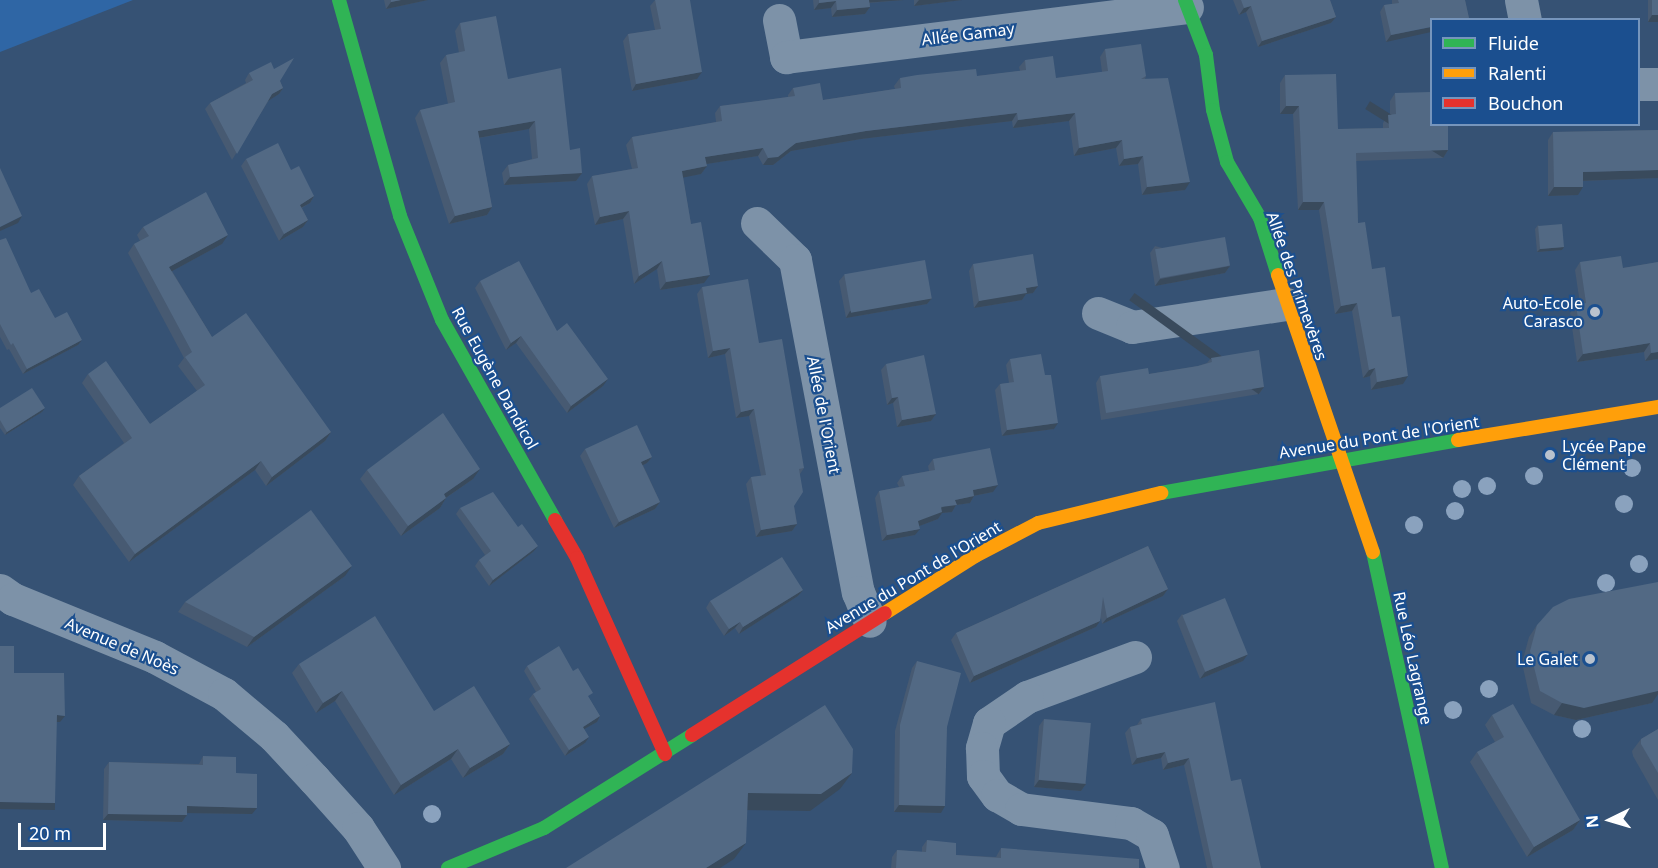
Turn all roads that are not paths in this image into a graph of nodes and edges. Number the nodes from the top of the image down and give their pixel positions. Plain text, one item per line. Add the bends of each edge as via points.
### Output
1 (339, 0) edge
2 (1521, 0) edge
3 (1186, 4) edge
4 (1525, 18) edge
5 (779, 20) dead end
6 (1640, 84) edge
7 (1658, 84) edge
8 (757, 223) dead end
9 (1286, 304) junction
10 (1098, 313) dead end
11 (1658, 407) edge
12 (1339, 460) junction
13 (0, 590) edge
14 (870, 621) junction
15 (1135, 657) dead end
16 (665, 754) junction
17 (384, 868) edge
18 (448, 868) edge
19 (1163, 868) edge
20 (1442, 868) edge

1 - 16 street, Rue Eugène Dandicol via 400,216 442,320 577,558
2 - 4 street
3 - 5 street, Allée Gamay via 786,57
3 - 9 street, Allée des Primevères via 1206,55 1213,110 1227,162 1260,218
6 - 7 street
8 - 14 street, Allée de l'Orient via 795,260 858,592
9 - 10 street via 1132,327
9 - 12 street, Allée des Primevères
11 - 12 street, Avenue du Pont de l'Orient
12 - 14 street, Avenue du Pont de l'Orient via 1103,504 1038,523 975,556
12 - 20 street, Rue Léo Lagrange via 1368,529
13 - 17 street, Avenue de Noès via 13,599 155,657 224,694 298,762 358,828
14 - 16 street, Avenue du Pont de l'Orient
15 - 19 street via 1027,697 989,723 982,748 983,776 997,795 1021,808 1131,823 1152,835
16 - 18 street, Avenue du Pont de l'Orient via 544,828

